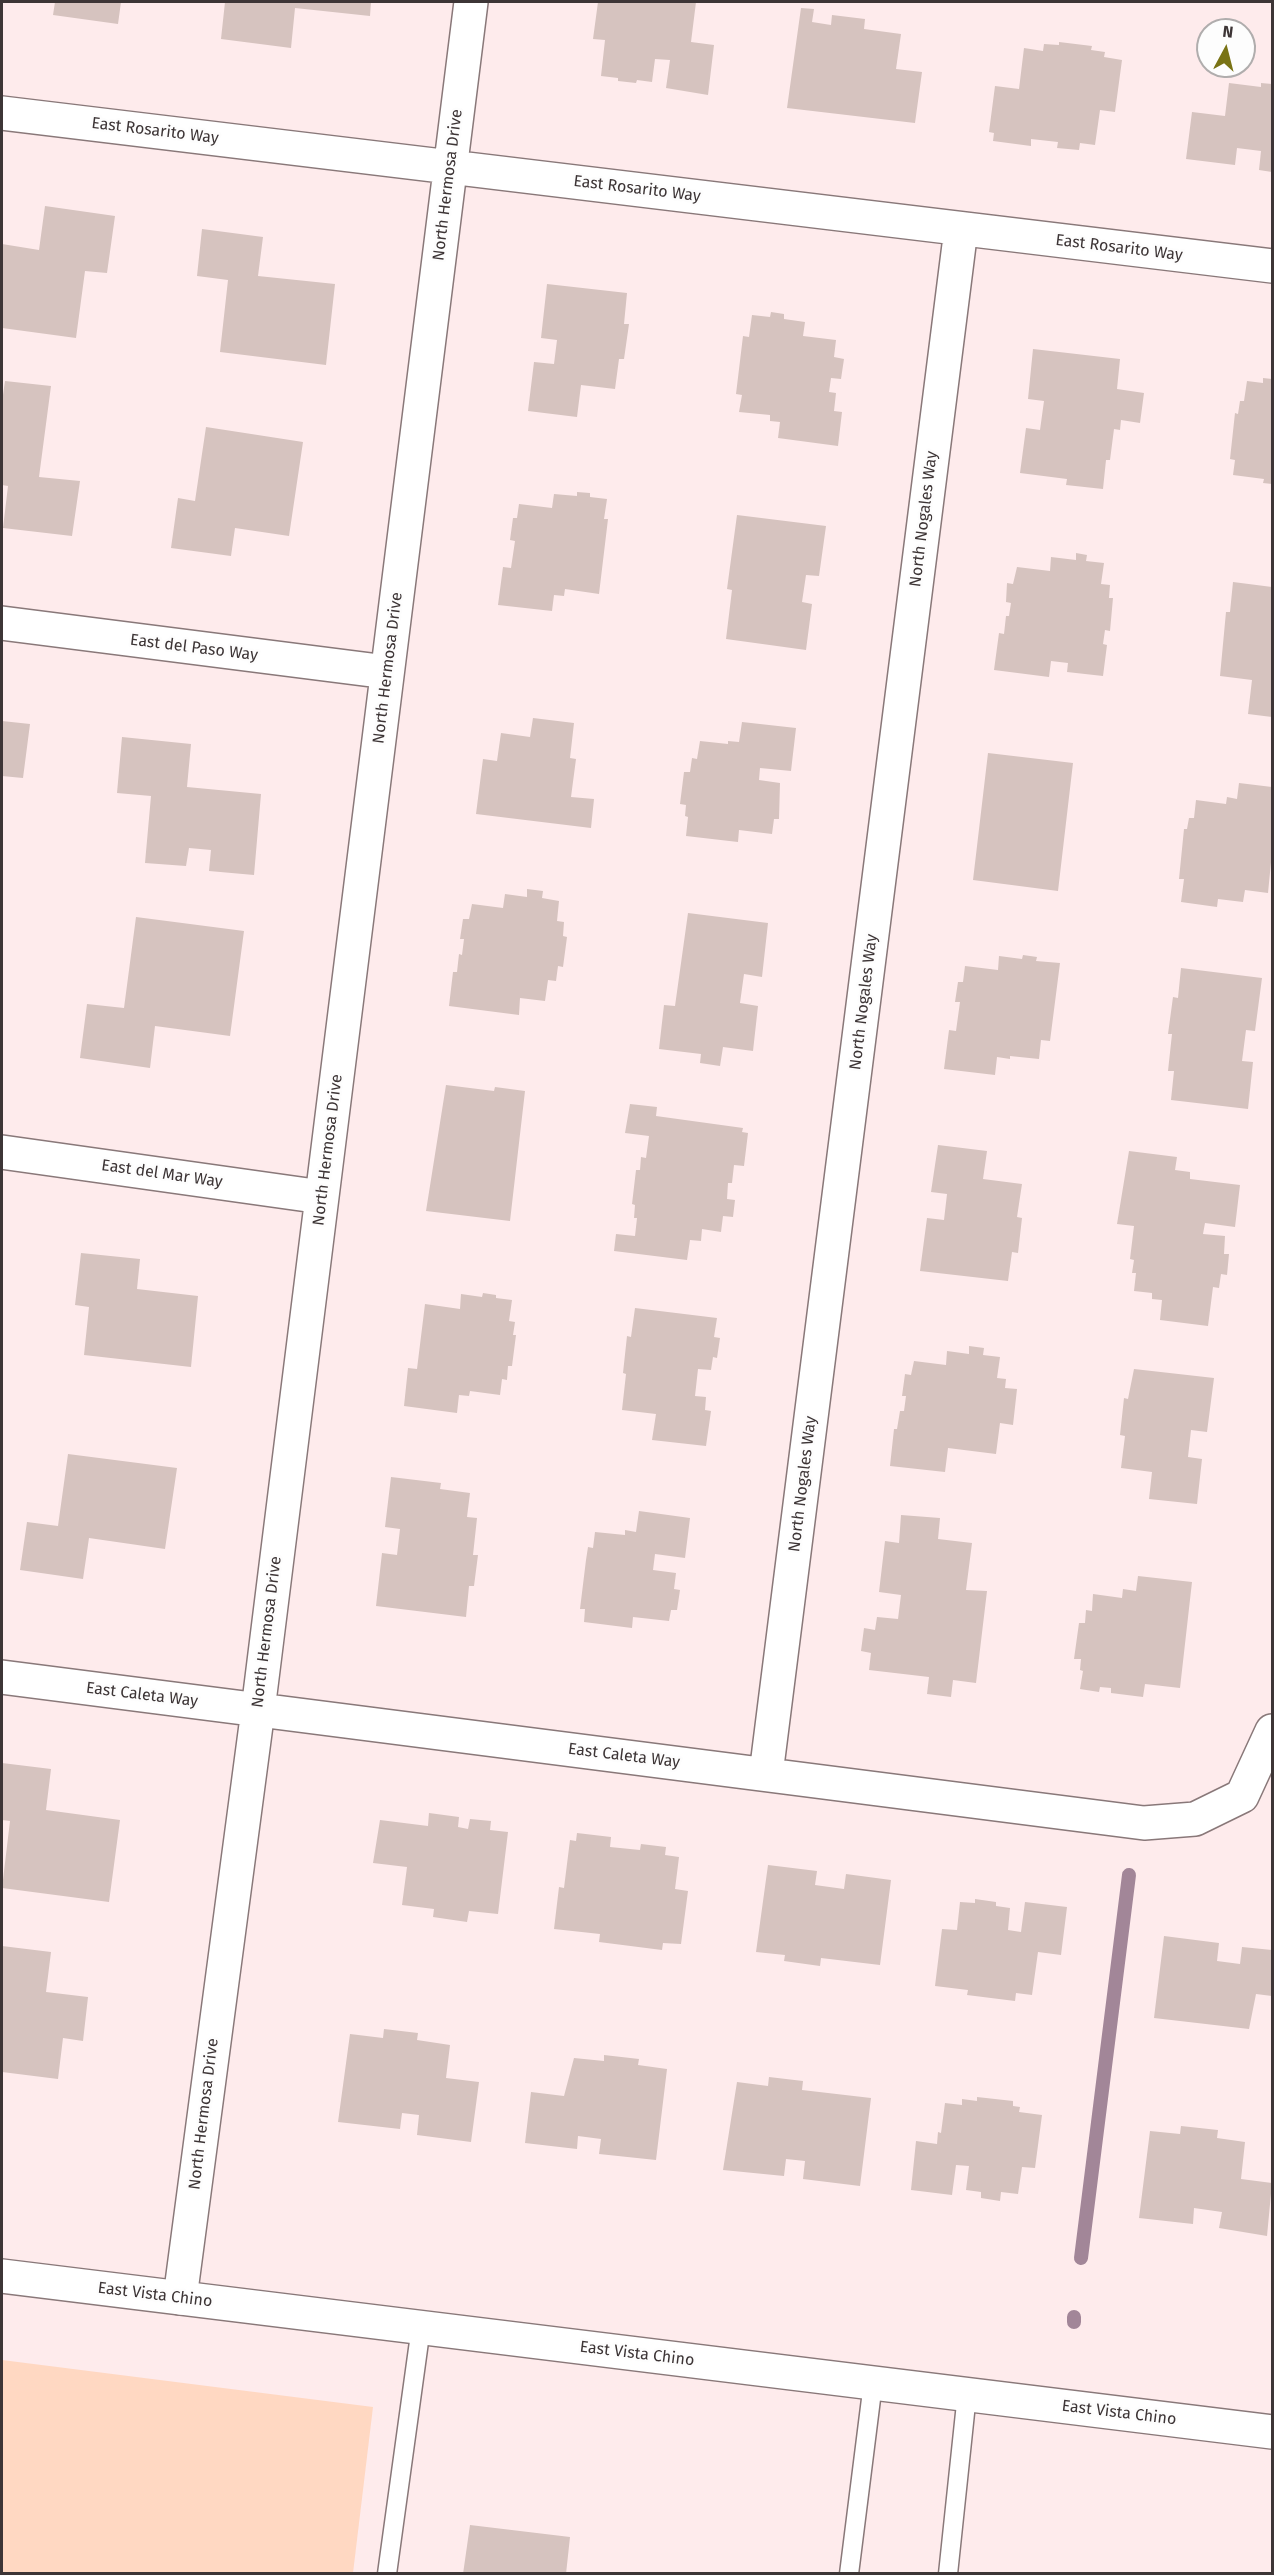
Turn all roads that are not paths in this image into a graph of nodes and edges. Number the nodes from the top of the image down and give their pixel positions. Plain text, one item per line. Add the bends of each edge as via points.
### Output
1 (471, 2) edge
2 (2, 113) edge
3 (451, 167) junction
4 (961, 229) junction
5 (1272, 266) edge
6 (2, 623) edge
7 (387, 672) junction
8 (2, 1152) edge
9 (322, 1197) junction
10 (2, 1677) edge
11 (258, 1710) junction
12 (1272, 1731) edge
13 (766, 1774) junction
14 (2, 2276) edge
15 (180, 2298) junction
16 (421, 2327) junction
17 (873, 2383) junction
18 (967, 2394) junction
19 (1272, 2432) edge
20 (387, 2574) edge
21 (849, 2574) edge
22 (948, 2574) edge

1 - 3 street, North Hermosa Drive
2 - 3 street, East Rosarito Way
3 - 4 street, East Rosarito Way
3 - 7 street, North Hermosa Drive
4 - 5 street, East Rosarito Way
4 - 13 street, North Nogales Way
6 - 7 street, East del Paso Way
7 - 9 street, North Hermosa Drive
8 - 9 street, East del Mar Way
9 - 11 street, North Hermosa Drive
10 - 11 street, East Caleta Way
11 - 13 street, East Caleta Way
11 - 15 street, North Hermosa Drive
12 - 13 street, East Caleta Way via 1242,1796 1195,1819 1144,1823
14 - 15 street, East Vista Chino
15 - 16 street, East Vista Chino
16 - 17 street, East Vista Chino
16 - 20 lane
17 - 18 street, East Vista Chino
17 - 21 lane
18 - 19 street, East Vista Chino
18 - 22 lane

